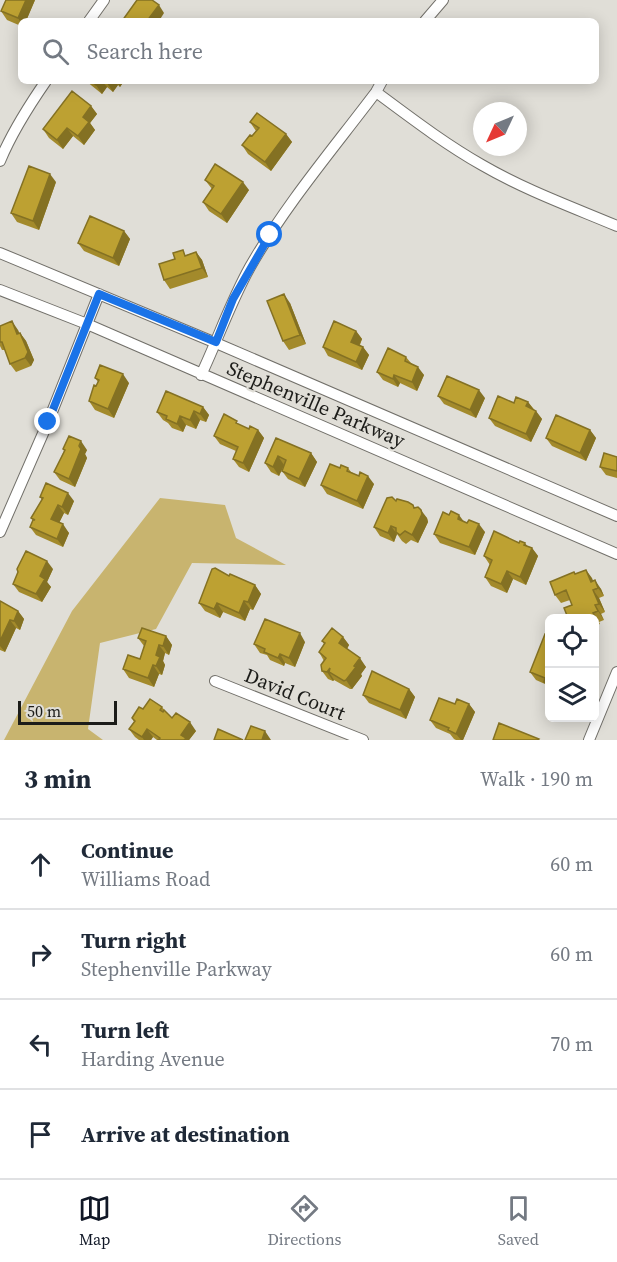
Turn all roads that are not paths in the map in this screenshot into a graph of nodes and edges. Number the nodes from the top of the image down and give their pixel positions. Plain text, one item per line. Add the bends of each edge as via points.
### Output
1 (104, 0) edge
2 (443, 0) edge
3 (91, 18) edge
4 (428, 18) edge
5 (43, 84) edge
6 (380, 84) edge
7 (376, 92) junction
8 (0, 161) edge
9 (617, 226) edge
10 (0, 253) edge
11 (0, 290) edge
12 (99, 294) junction
13 (87, 324) junction
14 (216, 342) junction
15 (201, 375) junction
16 (617, 516) edge
17 (0, 532) edge
18 (617, 554) edge
19 (617, 672) edge
20 (215, 681) dead end
21 (363, 740) edge
22 (589, 740) edge

1 - 3 street
2 - 4 street
5 - 8 street
6 - 7 street
7 - 9 street via 485,167
7 - 14 street via 270,235 233,299
10 - 12 street, Stephenville Parkway
11 - 13 street, Stephenville Parkway
12 - 13 street
12 - 14 street, Stephenville Parkway
13 - 15 street, Stephenville Parkway
13 - 17 street
14 - 15 street
14 - 16 street, Stephenville Parkway
15 - 18 street, Stephenville Parkway
19 - 22 street
20 - 21 street, David Court

